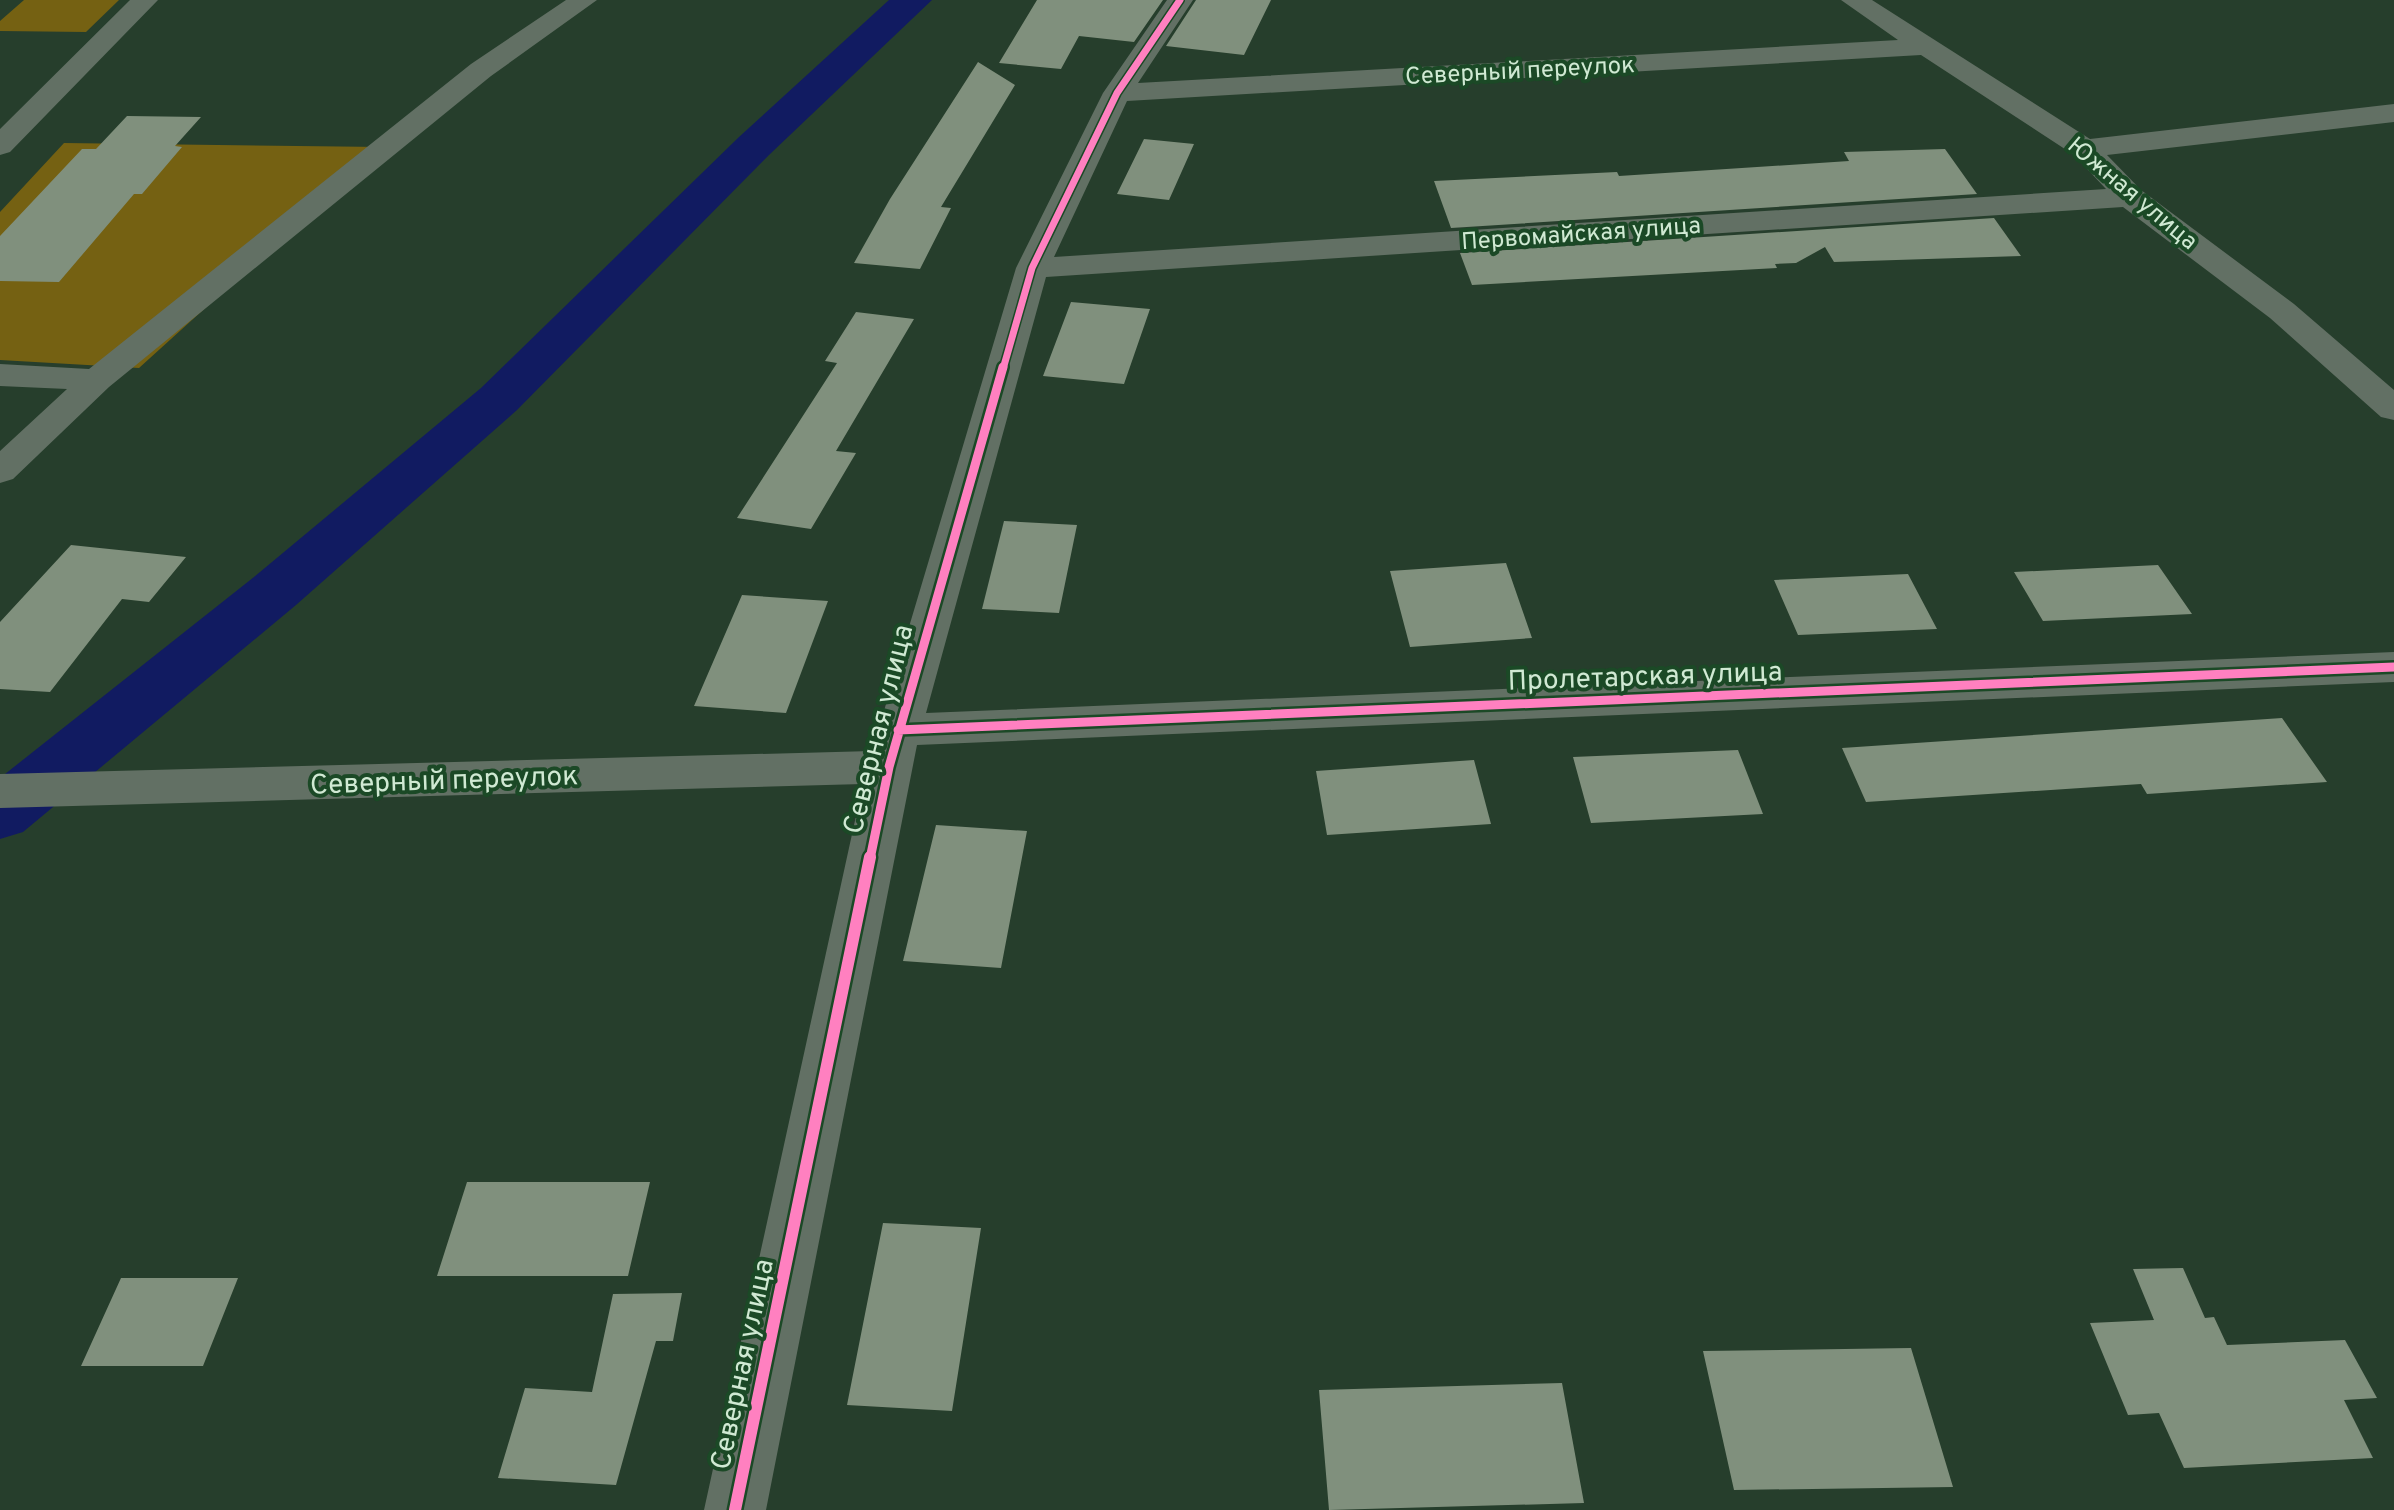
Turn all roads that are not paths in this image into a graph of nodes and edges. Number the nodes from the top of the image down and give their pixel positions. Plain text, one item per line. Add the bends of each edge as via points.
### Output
1 (145, 0) edge
2 (584, 0) edge
3 (1180, 0) edge
4 (1854, 0) edge
5 (1924, 47) junction
6 (1117, 93) junction
7 (2394, 113) edge
8 (0, 146) edge
9 (2085, 149) junction
10 (2130, 197) junction
11 (1032, 268) junction
12 (0, 375) edge
13 (97, 380) junction
14 (2394, 409) edge
15 (0, 471) edge
16 (2394, 667) edge
17 (893, 748) junction
18 (0, 791) edge
19 (735, 1510) edge

1 - 8 street
2 - 13 street via 481,70
3 - 6 street, Северная улица
4 - 5 street, Южная улица
5 - 6 street, Северный переулок
5 - 9 street, Южная улица
6 - 11 street, Северная улица
7 - 9 street
9 - 10 street, Южная улица
10 - 11 street, Первомайская улица
10 - 14 street, Южная улица via 2282,311
11 - 17 street, Северная улица
12 - 13 street
13 - 15 street
16 - 17 street, Пролетарская улица
17 - 18 street, Северный переулок
17 - 19 street, Северная улица

